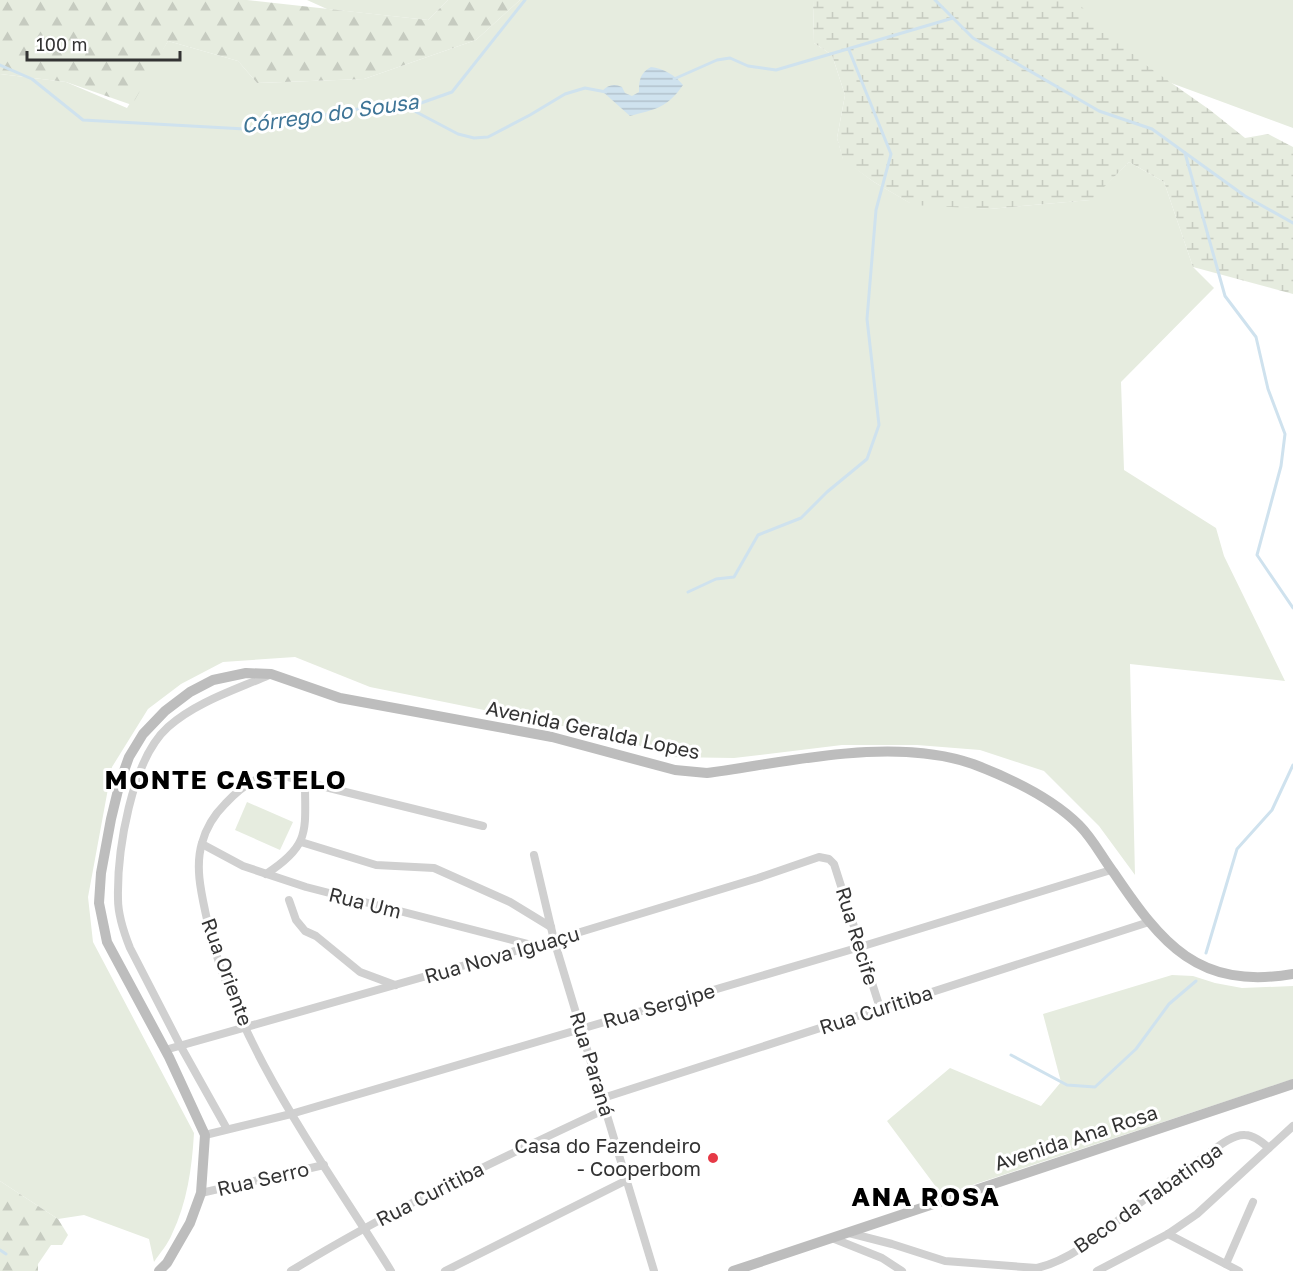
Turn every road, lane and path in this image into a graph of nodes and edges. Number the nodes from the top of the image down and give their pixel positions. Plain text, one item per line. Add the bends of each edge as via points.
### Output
1 (271, 674) junction
2 (305, 782) junction
3 (483, 826) dead end
4 (301, 842) junction
5 (202, 844) junction
6 (534, 855) dead end
7 (834, 864) joint
8 (1112, 870) junction
9 (266, 874) junction
10 (289, 900) dead end
11 (1149, 922) junction
12 (551, 927) junction
13 (554, 940) junction
14 (534, 946) junction
15 (860, 947) junction
16 (1293, 974) edge
17 (396, 985) junction
18 (880, 1008) junction
19 (246, 1028) junction
20 (582, 1028) junction
21 (180, 1045) junction
22 (165, 1050) junction
23 (1293, 1084) edge
24 (603, 1098) junction
25 (606, 1109) junction
26 (291, 1114) junction
27 (1293, 1126) edge
28 (227, 1129) junction
29 (205, 1135) junction
30 (1269, 1148) junction
31 (324, 1165) junction
32 (627, 1180) junction
33 (201, 1193) junction
34 (1253, 1202) dead end
35 (364, 1228) junction
36 (848, 1233) junction
37 (1168, 1234) junction
38 (832, 1238) junction
39 (1226, 1264) junction
40 (1051, 1268) edge
41 (159, 1271) edge
42 (291, 1271) edge
43 (391, 1271) edge
44 (445, 1271) edge
45 (654, 1271) edge
46 (733, 1271) edge
47 (902, 1271) edge
48 (1097, 1271) edge
49 (1239, 1271) edge

1 - 8 main road, Avenida Geralda Lopes via 340,698 552,738 682,771 707,773 872,750 948,758 1005,777 1050,802 1080,826
1 - 21 street via 190,710 166,728 146,756 131,800 121,854 121,917 130,948
1 - 22 main road, Avenida Geralda Lopes via 246,673 213,680 190,692 143,734 120,782 101,873 99,903 107,942
2 - 3 street, Rua Oriente
2 - 4 street via 306,817
2 - 5 street, Rua Oriente via 267,775 251,783 217,812
4 - 9 street via 283,863
4 - 12 street via 376,865 434,868 510,902
5 - 9 street, Rua Um via 232,862
5 - 19 street, Rua Oriente via 199,876 210,933
6 - 12 street, Rua Paraná
7 - 13 street, Rua Nova Iguaçu via 825,857 813,858
7 - 15 street, Rua Recife
8 - 11 main road, Avenida Geralda Lopes
8 - 15 street, Rua Sergipe
9 - 14 street, Rua Um via 334,896
10 - 17 street via 305,931 360,972
11 - 16 main road, Avenida Geralda Lopes via 1167,942 1204,968 1256,978
11 - 18 street, Rua Curitiba
12 - 13 street, Rua Paraná
13 - 14 street, Rua Nova Iguaçu
13 - 20 street, Rua Paraná
14 - 17 street, Rua Nova Iguaçu
15 - 18 street, Rua Recife
15 - 20 street, Rua Sergipe
17 - 19 street, Rua Nova Iguaçu
18 - 24 street, Rua Curitiba
19 - 21 street, Rua Nova Iguaçu
19 - 26 street, Rua Oriente
20 - 24 street, Rua Paraná
20 - 26 street, Rua Sergipe
21 - 22 street, Rua Nova Iguaçu
21 - 28 street
22 - 29 main road, Avenida Geralda Lopes
23 - 36 main road, Avenida Ana Rosa
24 - 25 street, Rua Paraná
25 - 32 street, Rua Paraná
25 - 35 street, Rua Curitiba
26 - 28 street, Rua Sergipe
26 - 31 street, Rua Oriente
27 - 30 street
28 - 29 street, Rua Sergipe
29 - 33 main road, Avenida Geralda Lopes
30 - 37 street via 1210,1203
30 - 40 street, Beco da Tabatinga via 1245,1134 1230,1140
31 - 33 street, Rua Serro
31 - 35 street, Rua Oriente
32 - 44 street
32 - 45 street, Rua Paraná
33 - 41 main road, Avenida Geralda Lopes via 190,1223
34 - 39 street
35 - 42 street, Rua Curitiba
35 - 43 street, Rua Oriente
36 - 38 main road, Avenida Ana Rosa
36 - 40 street, Beco da Tabatinga via 945,1261
37 - 39 street
37 - 48 street
38 - 46 main road, Avenida Ana Rosa
38 - 47 street
39 - 49 street

